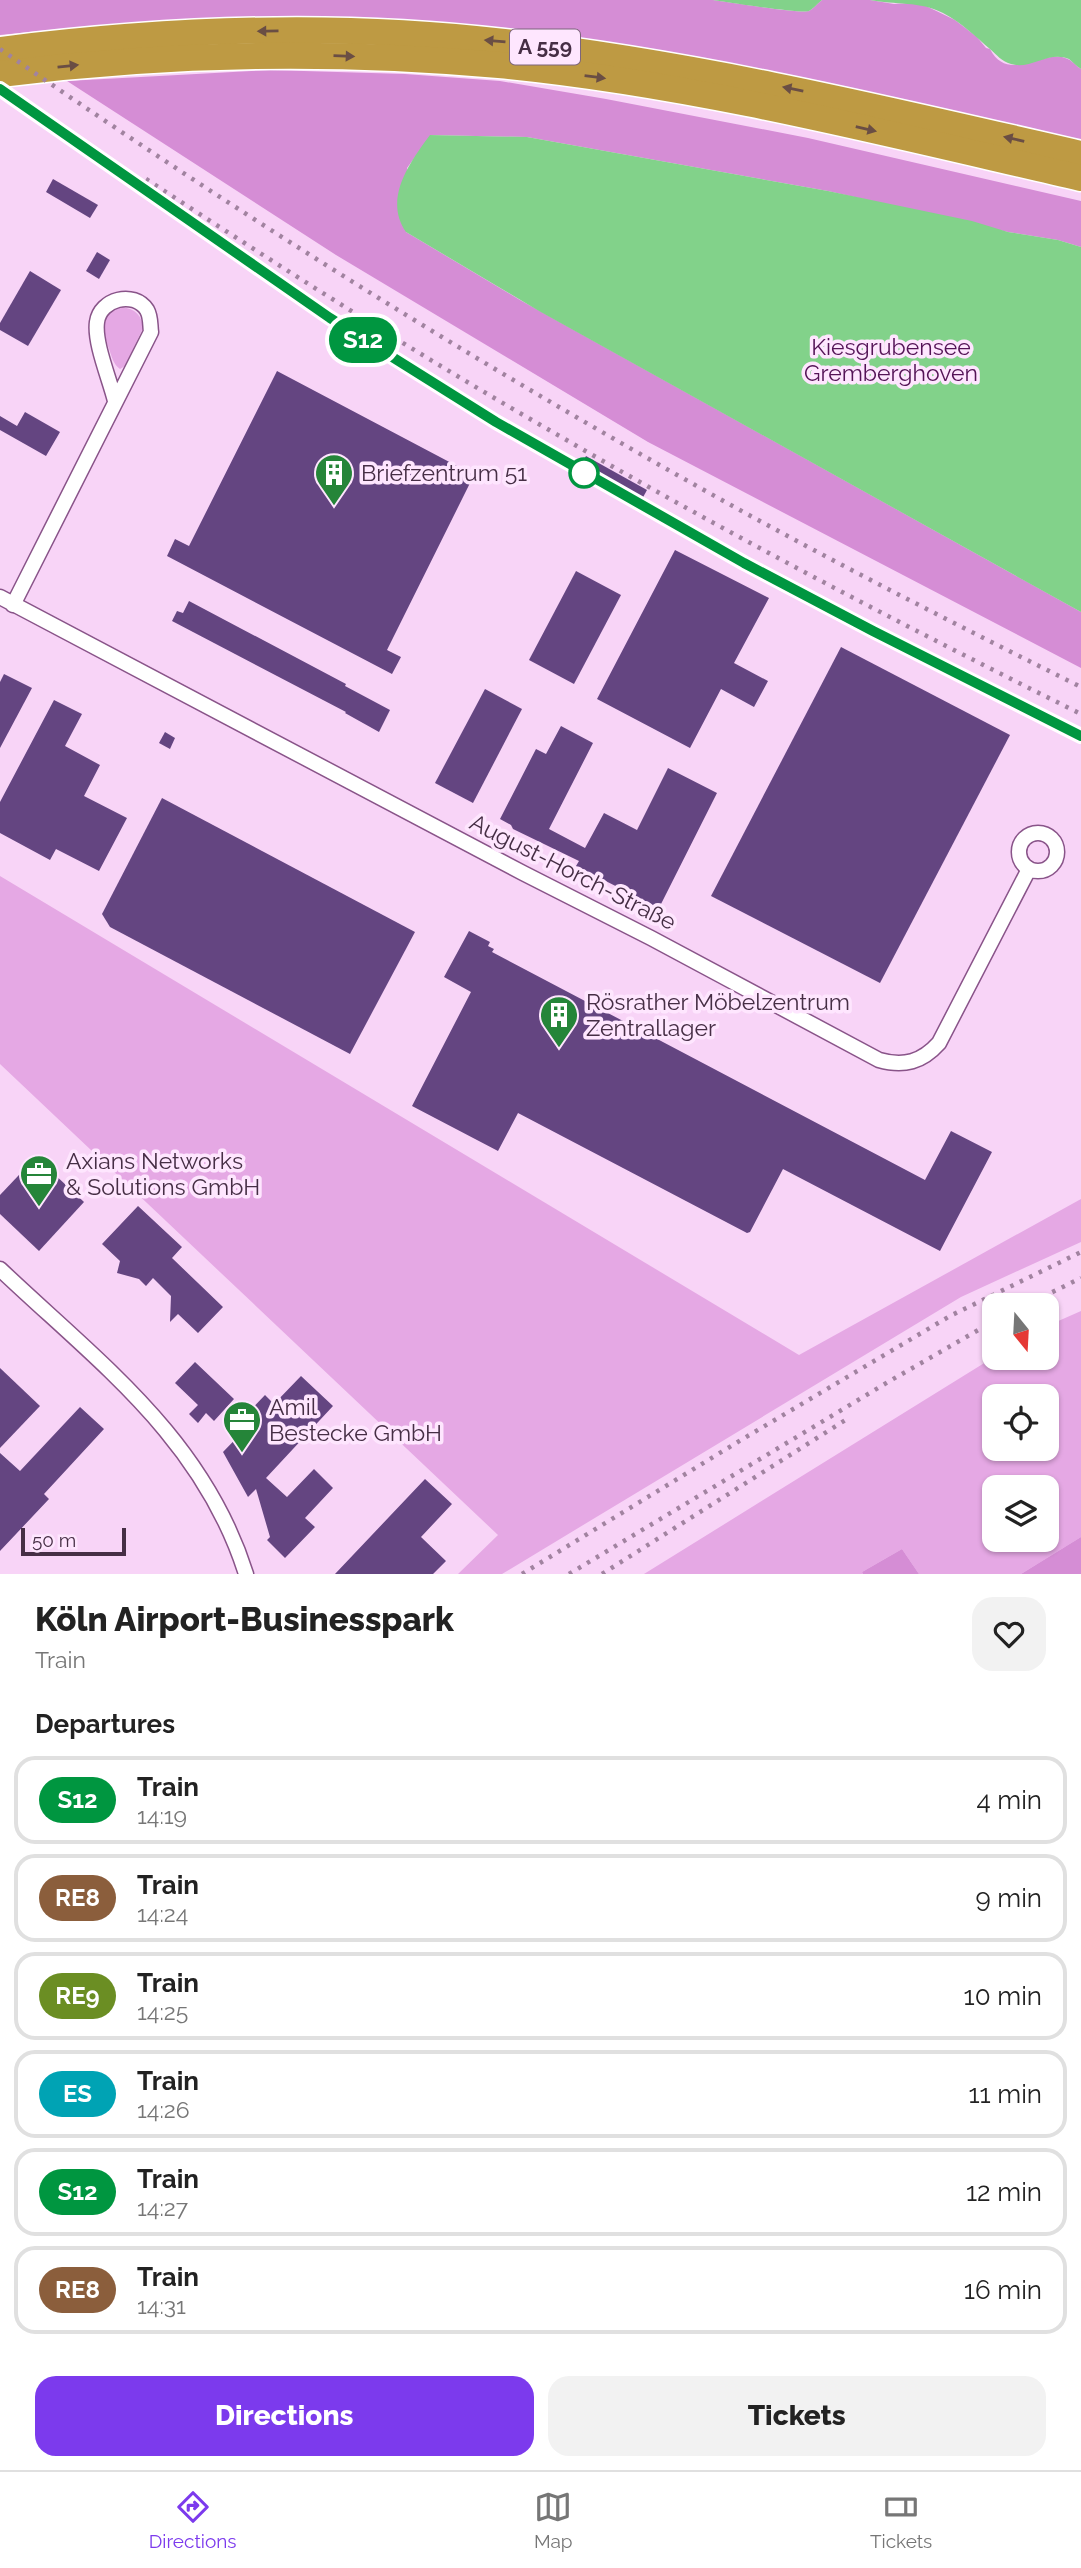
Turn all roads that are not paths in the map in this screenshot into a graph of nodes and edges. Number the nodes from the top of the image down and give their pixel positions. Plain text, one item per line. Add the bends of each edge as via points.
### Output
1 (0, 50) edge
2 (0, 74) edge
3 (1081, 154) edge
4 (1081, 178) edge
5 (115, 401) junction
6 (6, 601) edge
7 (1029, 869) dead end
8 (0, 1269) edge
9 (246, 1574) edge

3 -> 1 highway, A 559 via 717,74 503,41 271,31 105,38
2 -> 4 highway, A 559 via 107,62 269,55 500,66 728,100
5 - 5 street, August-Horch-Straße via 150,332 147,311 128,299 114,300 97,318 96,333
5 - 6 street, August-Horch-Straße
6 - 7 street, August-Horch-Straße via 879,1060 920,1060 939,1043
8 - 9 street via 146,1406 187,1456 232,1534

